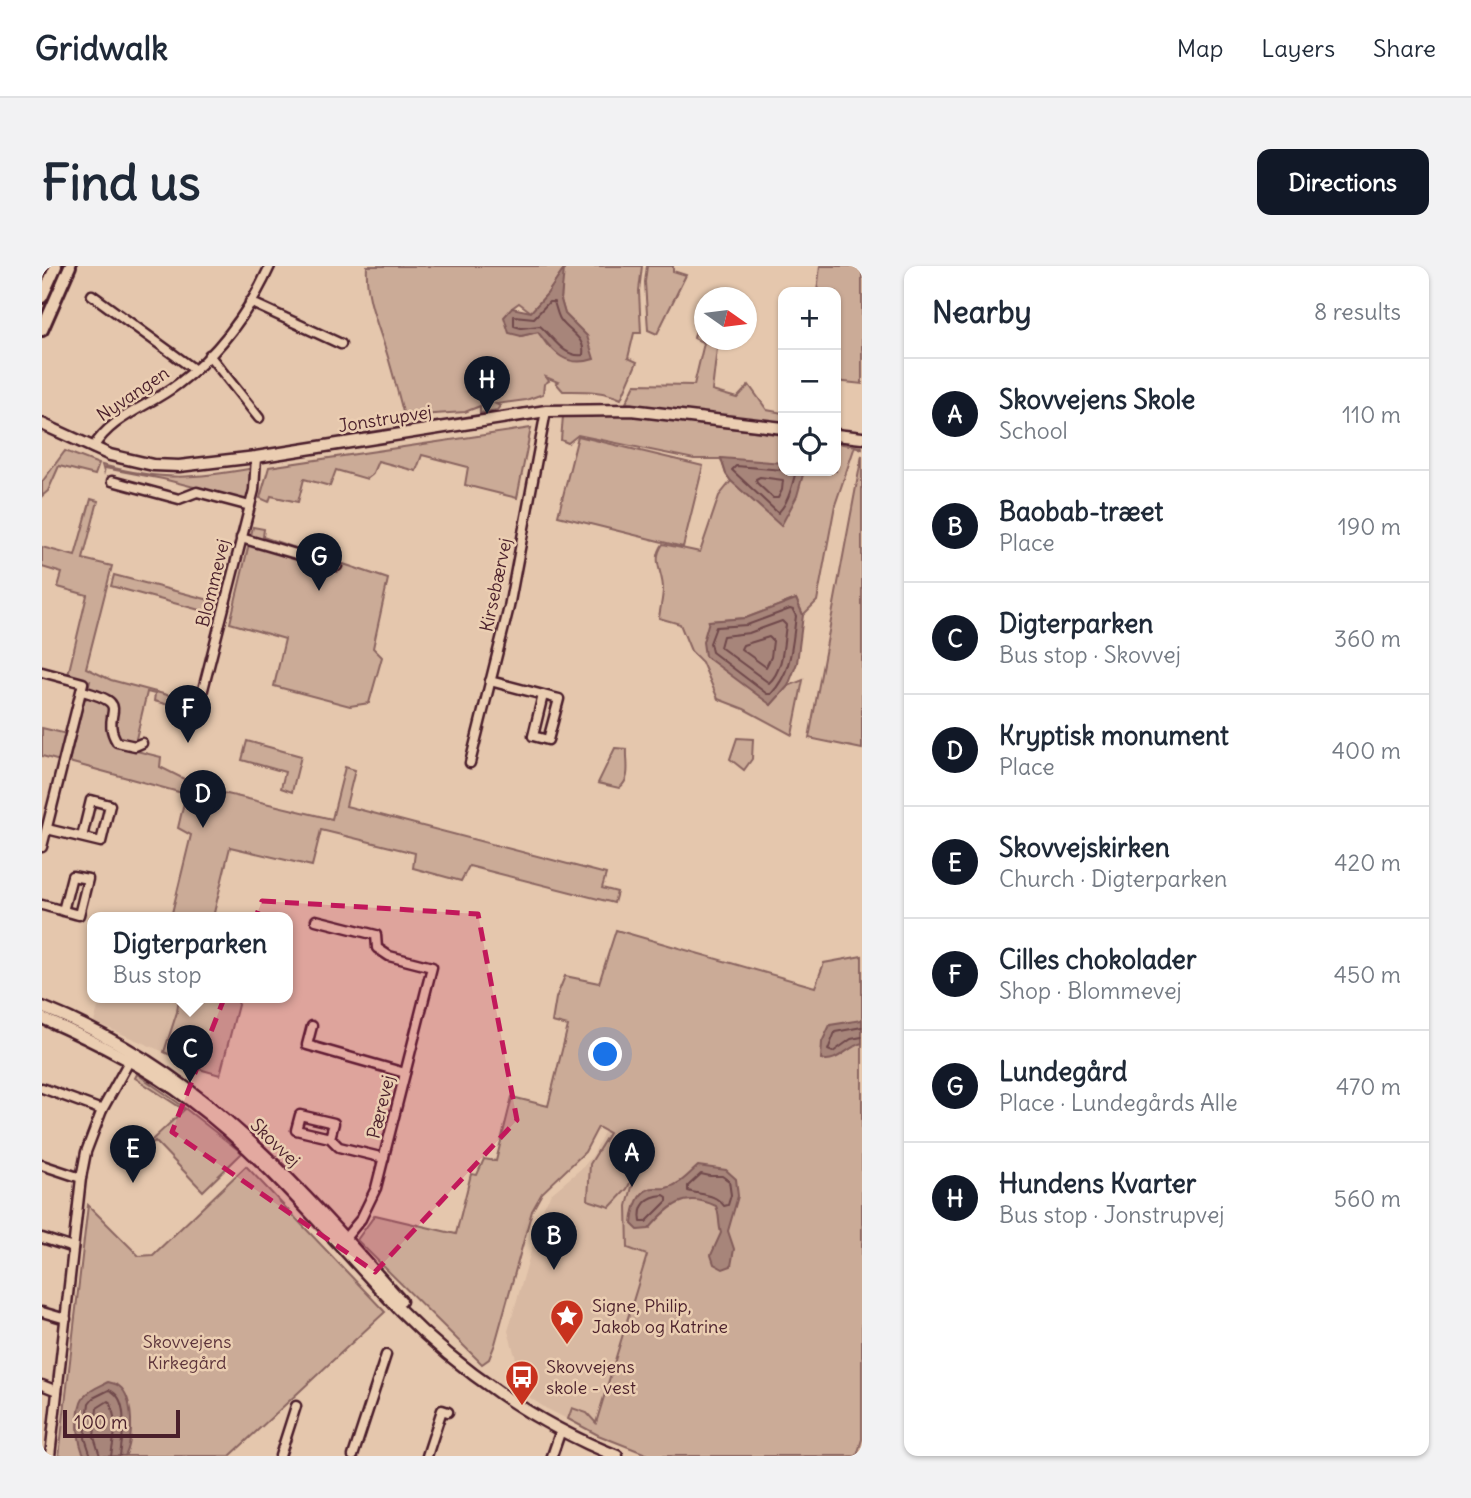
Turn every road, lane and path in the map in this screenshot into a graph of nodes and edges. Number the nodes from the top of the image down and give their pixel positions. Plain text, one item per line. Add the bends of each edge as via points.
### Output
1 (56, 266) edge
2 (70, 266) edge
3 (270, 266) edge
4 (92, 295) dead end
5 (42, 297) edge
6 (250, 302) junction
7 (42, 330) edge
8 (341, 344) dead end
9 (209, 355) junction
10 (195, 370) junction
11 (546, 411) junction
12 (259, 418) dead end
13 (42, 424) edge
14 (778, 427) edge
15 (841, 436) edge
16 (862, 438) edge
17 (93, 448) junction
18 (256, 457) junction
19 (112, 481) dead end
20 (250, 506) junction
21 (241, 538) junction
22 (337, 566) dead end
23 (42, 672) edge
24 (491, 681) junction
25 (82, 691) junction
26 (543, 695) junction
27 (196, 717) dead end
28 (142, 743) dead end
29 (470, 763) dead end
30 (47, 829) junction
31 (82, 837) junction
32 (42, 847) edge
33 (42, 905) edge
34 (64, 911) junction
35 (316, 920) dead end
36 (42, 1007) edge
37 (42, 1018) edge
38 (312, 1026) dead end
39 (132, 1057) junction
40 (405, 1073) junction
41 (42, 1088) edge
42 (102, 1110) junction
43 (330, 1138) junction
44 (384, 1158) junction
45 (42, 1165) edge
46 (81, 1178) junction
47 (42, 1238) edge
48 (342, 1242) junction
49 (73, 1248) junction
50 (42, 1312) edge
51 (65, 1319) junction
52 (386, 1355) dead end
53 (42, 1385) edge
54 (57, 1391) junction
55 (296, 1406) dead end
56 (448, 1412) dead end
57 (561, 1430) junction
58 (50, 1456) edge
59 (280, 1456) edge
60 (353, 1456) edge
61 (427, 1456) edge
62 (552, 1456) edge
63 (617, 1456) edge

1 - 5 main road
2 - 7 main road
3 - 6 street, Nyvangen
4 - 10 street, Nyvangen
6 - 8 street
6 - 9 street, Nyvangen
9 - 10 street, Nyvangen
9 - 12 street
10 - 17 street, Nyvangen via 112,425
11 - 14 street, Jonstrupvej via 631,410
11 - 18 street, Jonstrupvej
11 - 24 street, Kirsebærvej
13 - 17 street, Jonstrupvej
15 - 16 street
17 - 18 street, Jonstrupvej via 153,465
18 - 20 street, Blommevej
19 - 20 street via 179,499 197,492
20 - 21 street, Blommevej
21 - 22 street
21 - 27 street, Blommevej
23 - 25 street via 83,684
24 - 26 street
24 - 29 street, Kirsebærvej
25 - 28 street via 107,698 113,705 117,742
25 - 30 street
26 - 26 street via 559,699 548,740 533,736
30 - 31 street
30 - 32 street
31 - 31 street via 101,842 110,805 91,800
33 - 34 street
34 - 34 street via 79,915 88,879 72,876
35 - 40 street, Pærevej via 376,935 377,948 389,956 432,967
36 - 39 street, Skovvej via 89,1027
37 - 39 street, Skovvej
38 - 40 street via 307,1045
39 - 42 street
39 - 48 street, Skovvej via 173,1077 217,1110 291,1180
40 - 44 street, Pærevej
41 - 42 street
42 - 46 street
43 - 43 street via 334,1122 300,1115 296,1130
43 - 44 street via 339,1147
44 - 48 street, Pærevej via 372,1200
45 - 46 street
46 - 49 street
47 - 49 street
48 - 57 street, Skovvej via 446,1351 481,1380
49 - 51 street
50 - 51 street
51 - 54 street
52 - 60 street
53 - 54 street
54 - 58 street
55 - 59 street
56 - 61 street via 442,1410
57 - 62 street
57 - 63 street, Skovvej

